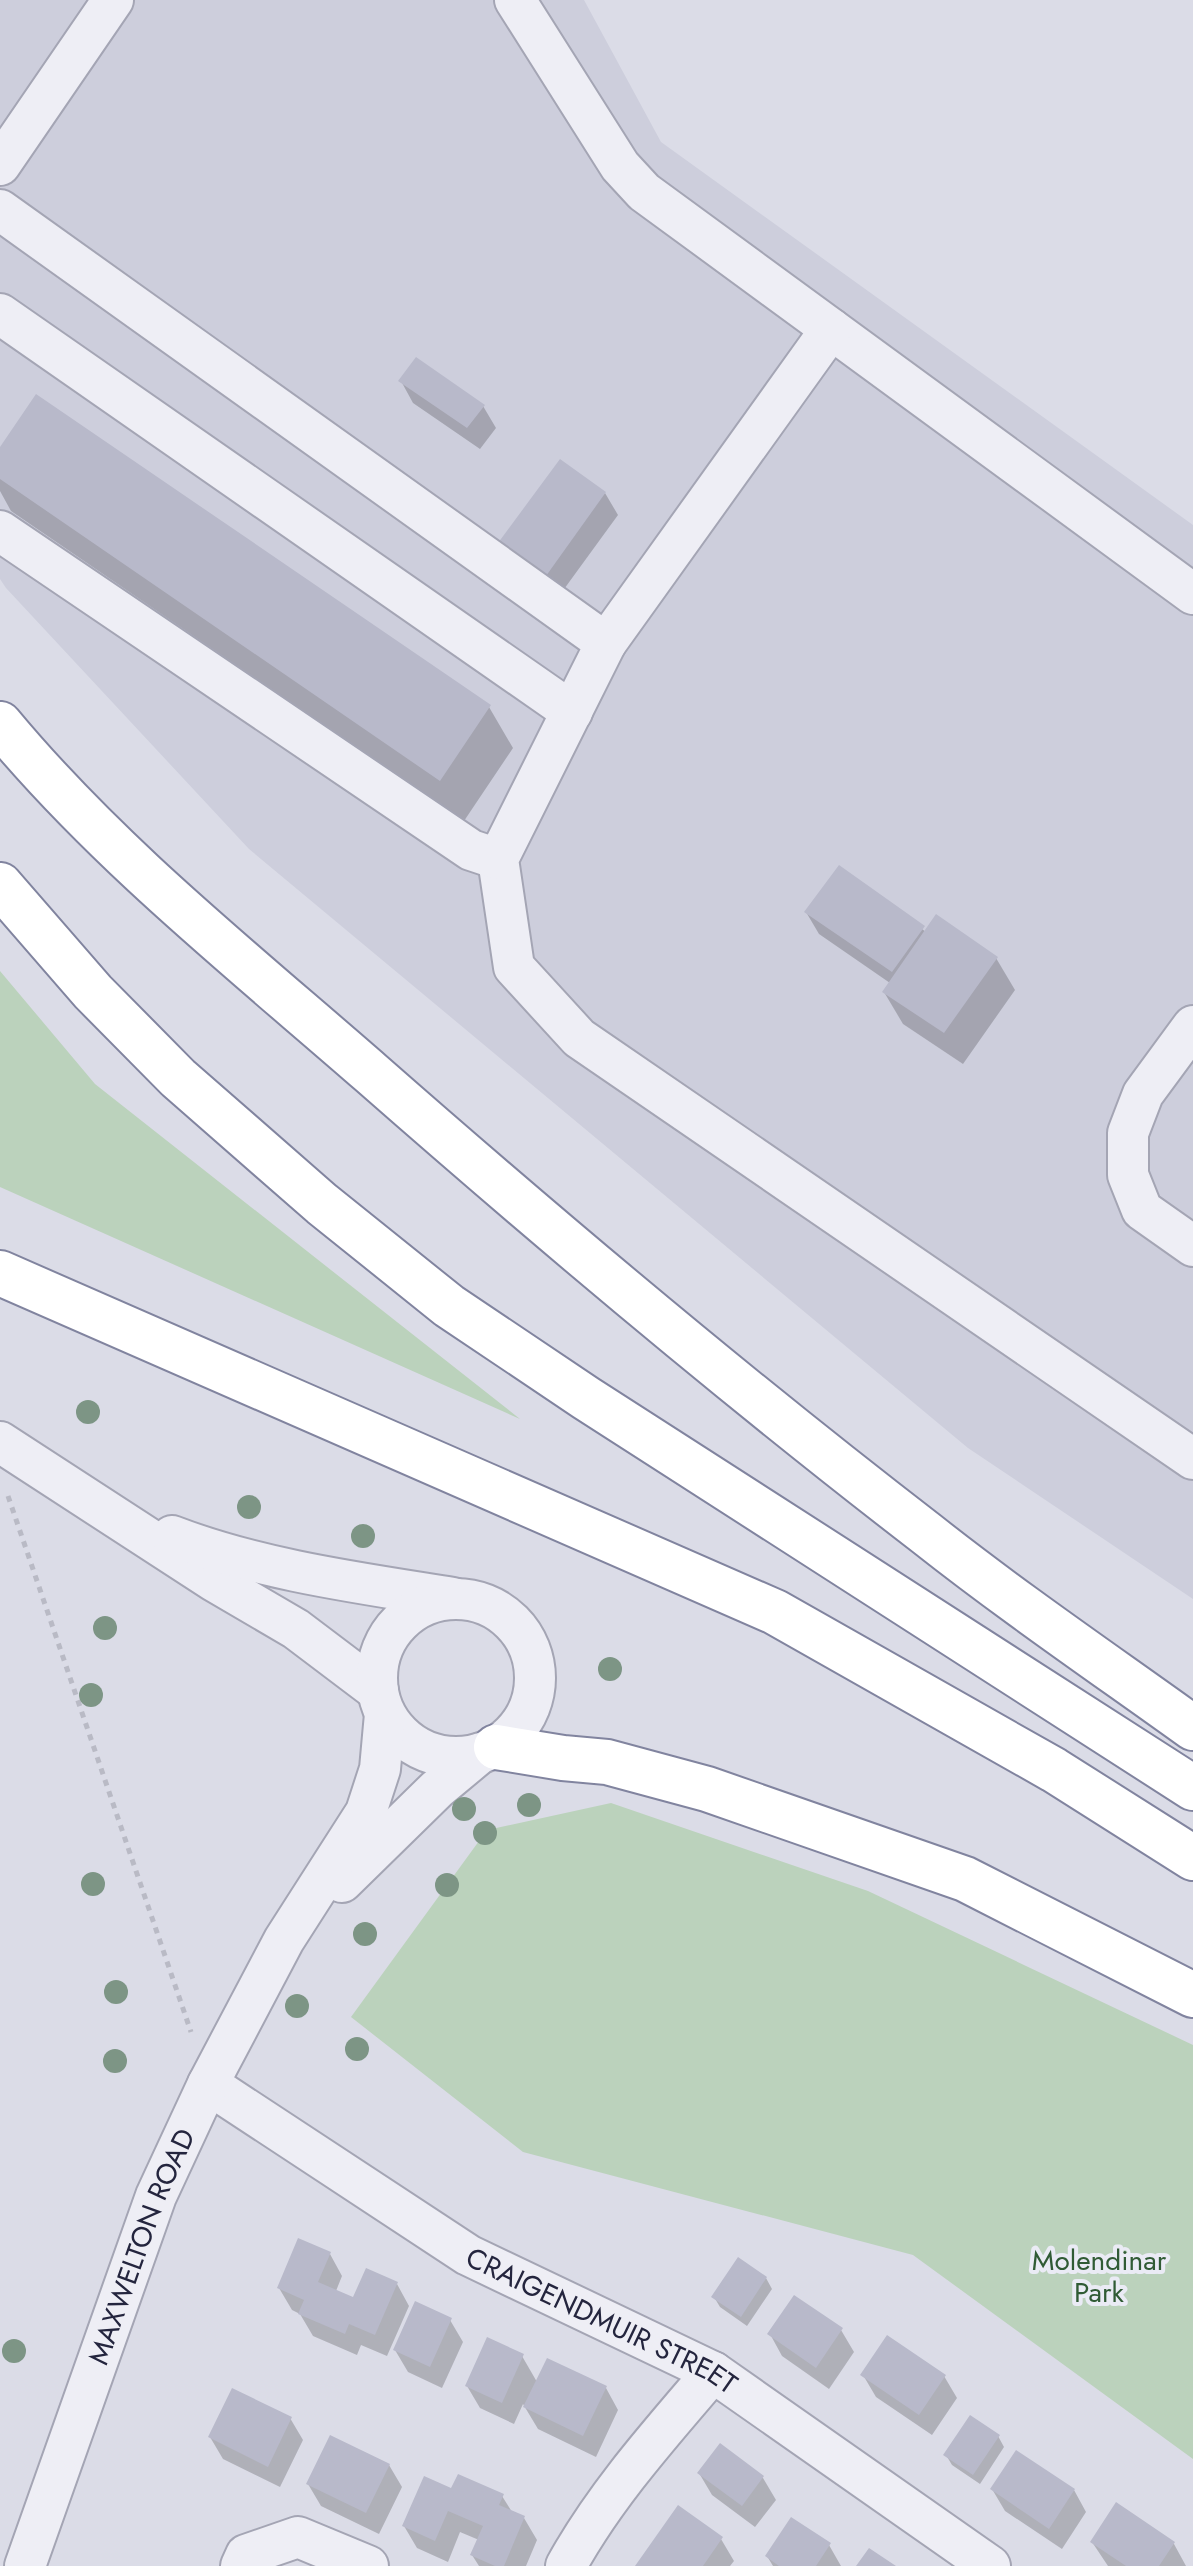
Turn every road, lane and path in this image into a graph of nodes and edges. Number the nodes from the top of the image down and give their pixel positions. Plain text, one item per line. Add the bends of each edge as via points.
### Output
1 (515, 0) edge
2 (110, 1) edge
3 (0, 165) edge
4 (0, 210) edge
5 (0, 314) edge
6 (831, 329) junction
7 (0, 531) edge
8 (1193, 594) edge
9 (606, 643) junction
10 (572, 712) junction
11 (0, 724) edge
12 (498, 859) junction
13 (0, 885) edge
14 (1193, 1026) edge
15 (1193, 1246) edge
16 (0, 1273) edge
17 (0, 1442) edge
18 (1193, 1459) edge
19 (5, 1487) dead end
20 (102, 1507) junction
21 (464, 1599) junction
22 (382, 1702) junction
23 (1193, 1728) edge
24 (487, 1750) junction
25 (1193, 1788) edge
26 (1193, 1858) edge
27 (284, 1940) junction
28 (1193, 1995) edge
29 (208, 2084) junction
30 (713, 2372) junction
31 (25, 2566) edge
32 (241, 2566) edge
33 (368, 2566) edge
34 (566, 2566) edge
35 (990, 2566) edge

1 - 6 street via 620,166 644,192
2 - 3 street
4 - 9 street
5 - 10 street
6 - 8 street
6 - 9 street
7 - 12 street via 471,850
9 - 10 street
10 - 12 street
11 - 23 highway via 39,771 152,880 549,1226 928,1536
12 - 18 street via 514,967 579,1038
13 - 25 highway via 93,992 178,1078 449,1306
14 - 15 street via 1143,1094 1128,1133 1128,1175 1142,1210
16 - 26 highway via 775,1612 1054,1770
17 - 20 street
19 - 29 path
20 - 21 street via 221,1553
20 - 22 street via 296,1629
21 - 22 street via 418,1608 398,1624 383,1646 377,1673
21 - 24 street via 506,1616 531,1654 535,1677 532,1701 520,1724
22 - 24 street via 407,1741 426,1752 457,1757
22 - 27 street, MAXWELTON ROAD via 376,1789
24 - 27 street, MAXWELTON ROAD via 437,1789
24 - 28 highway via 607,1762 707,1789 965,1879
27 - 29 street, MAXWELTON ROAD
29 - 30 street, CRAIGENDMUIR STREET via 468,2255
29 - 31 street, MAXWELTON ROAD via 156,2196
30 - 34 street via 651,2444
30 - 35 street, CRAIGENDMUIR STREET
32 - 33 street via 246,2555 298,2537

